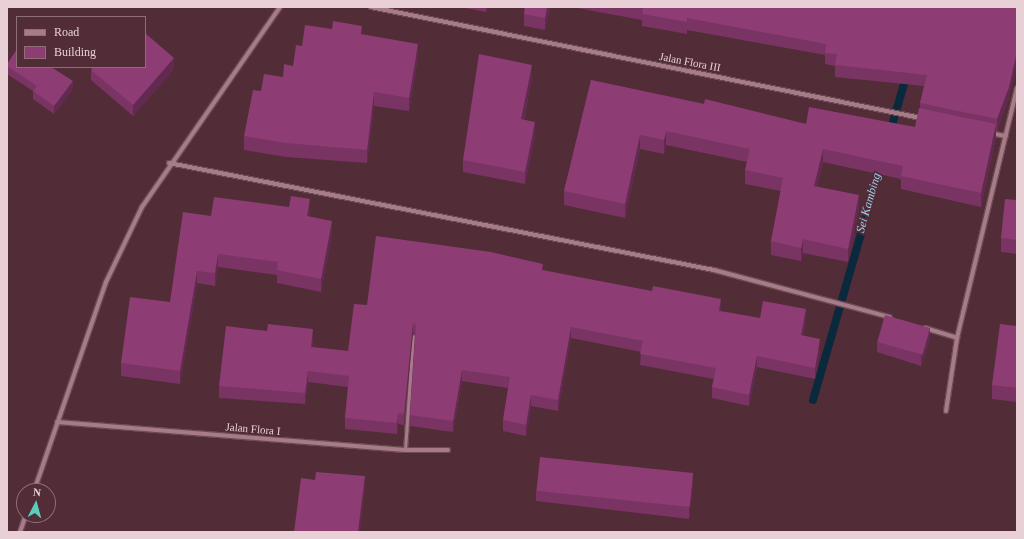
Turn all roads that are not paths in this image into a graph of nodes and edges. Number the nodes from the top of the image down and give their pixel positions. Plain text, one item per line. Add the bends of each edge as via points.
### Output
1 (280, 7) edge
2 (370, 7) edge
3 (1017, 88) edge
4 (927, 120) edge
5 (984, 131) edge
6 (1006, 136) junction
7 (169, 163) junction
8 (899, 319) edge
9 (921, 326) edge
10 (413, 336) edge
11 (957, 338) junction
12 (946, 411) dead end
13 (57, 422) junction
14 (405, 450) junction
15 (448, 450) dead end
16 (37, 483) edge

1 - 7 street
2 - 4 street, Jalan Flora III
3 - 6 street
5 - 6 street
6 - 11 street
7 - 8 street via 714,270 862,307
7 - 13 street via 142,207 106,282
9 - 11 street
10 - 14 lane
11 - 12 street
13 - 14 street, Jalan Flora I
13 - 16 street
14 - 15 street, Jalan Flora I

